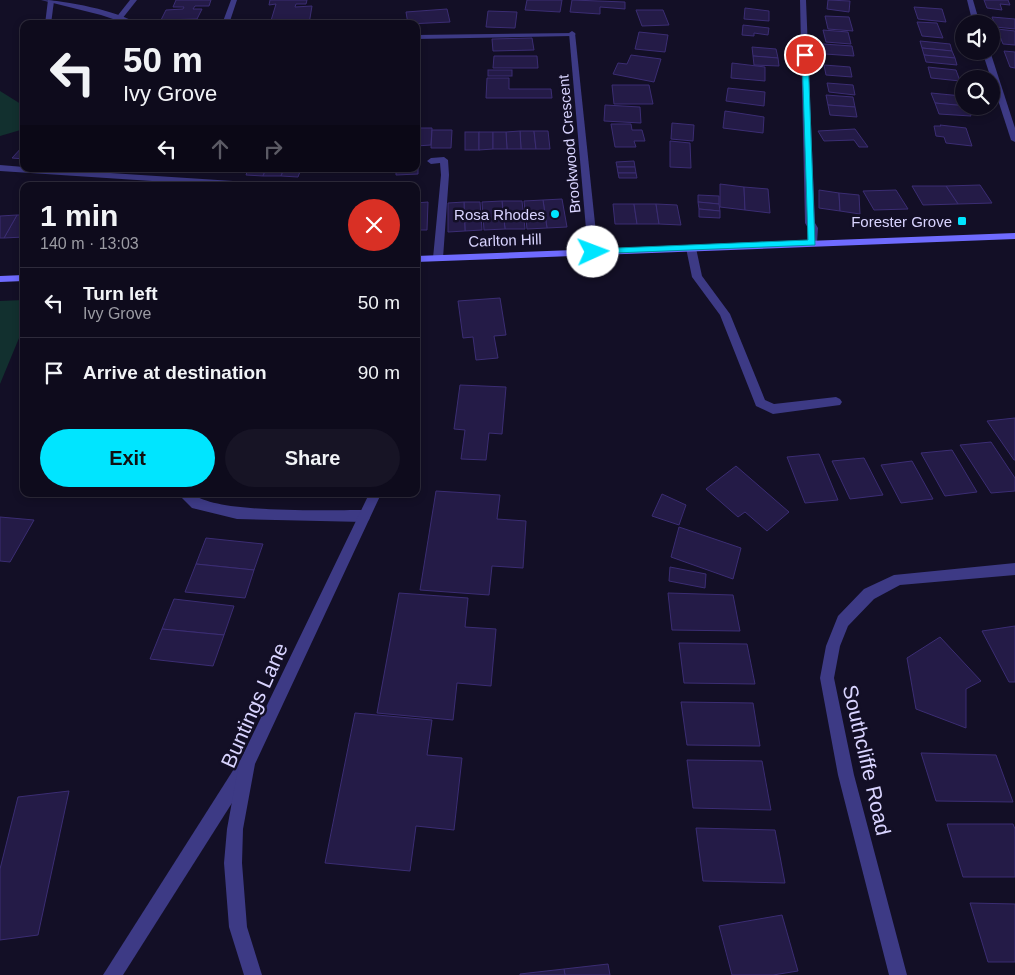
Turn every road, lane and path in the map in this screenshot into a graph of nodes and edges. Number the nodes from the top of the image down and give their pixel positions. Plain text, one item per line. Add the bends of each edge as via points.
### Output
1 (134, 0) edge
2 (234, 0) edge
3 (803, 0) edge
4 (970, 0) edge
5 (47, 1) edge
6 (974, 15) edge
7 (48, 20) edge
8 (114, 20) edge
9 (117, 20) edge
10 (227, 20) edge
11 (420, 37) edge
12 (989, 60) edge
13 (1015, 140) edge
14 (431, 161) dead end
15 (0, 168) edge
16 (20, 169) edge
17 (58, 172) edge
18 (205, 182) edge
19 (1015, 236) edge
20 (812, 243) junction
21 (691, 248) junction
22 (593, 252) junction
23 (420, 258) edge
24 (438, 258) junction
25 (20, 278) edge
26 (0, 279) edge
27 (836, 402) dead end
28 (188, 497) edge
29 (374, 497) edge
30 (364, 516) junction
31 (1015, 569) edge
32 (248, 763) junction
33 (112, 975) edge
34 (253, 975) edge
35 (898, 975) edge

1 - 9 street
2 - 10 street
3 - 20 street
4 - 6 street
5 - 7 street
5 - 8 street via 103,13
11 - 22 street, Brookwood Crescent via 572,34
12 - 13 street
14 - 24 street via 444,160
15 - 16 street
17 - 18 street
19 - 20 main road, Carlton Hill
20 - 21 main road, Carlton Hill
21 - 22 main road, Carlton Hill
21 - 27 street via 697,277 725,314 760,403 773,409
22 - 24 main road, Carlton Hill
23 - 24 main road, Carlton Hill
25 - 26 main road
28 - 30 street via 196,504 237,514
29 - 30 street, Buntings Lane
30 - 32 street, Buntings Lane
31 - 35 street, Southcliffe Road via 899,578 870,594 844,621 833,646 827,678 842,756
32 - 33 street
32 - 34 street, Buntings Lane via 235,829 233,863 238,927

